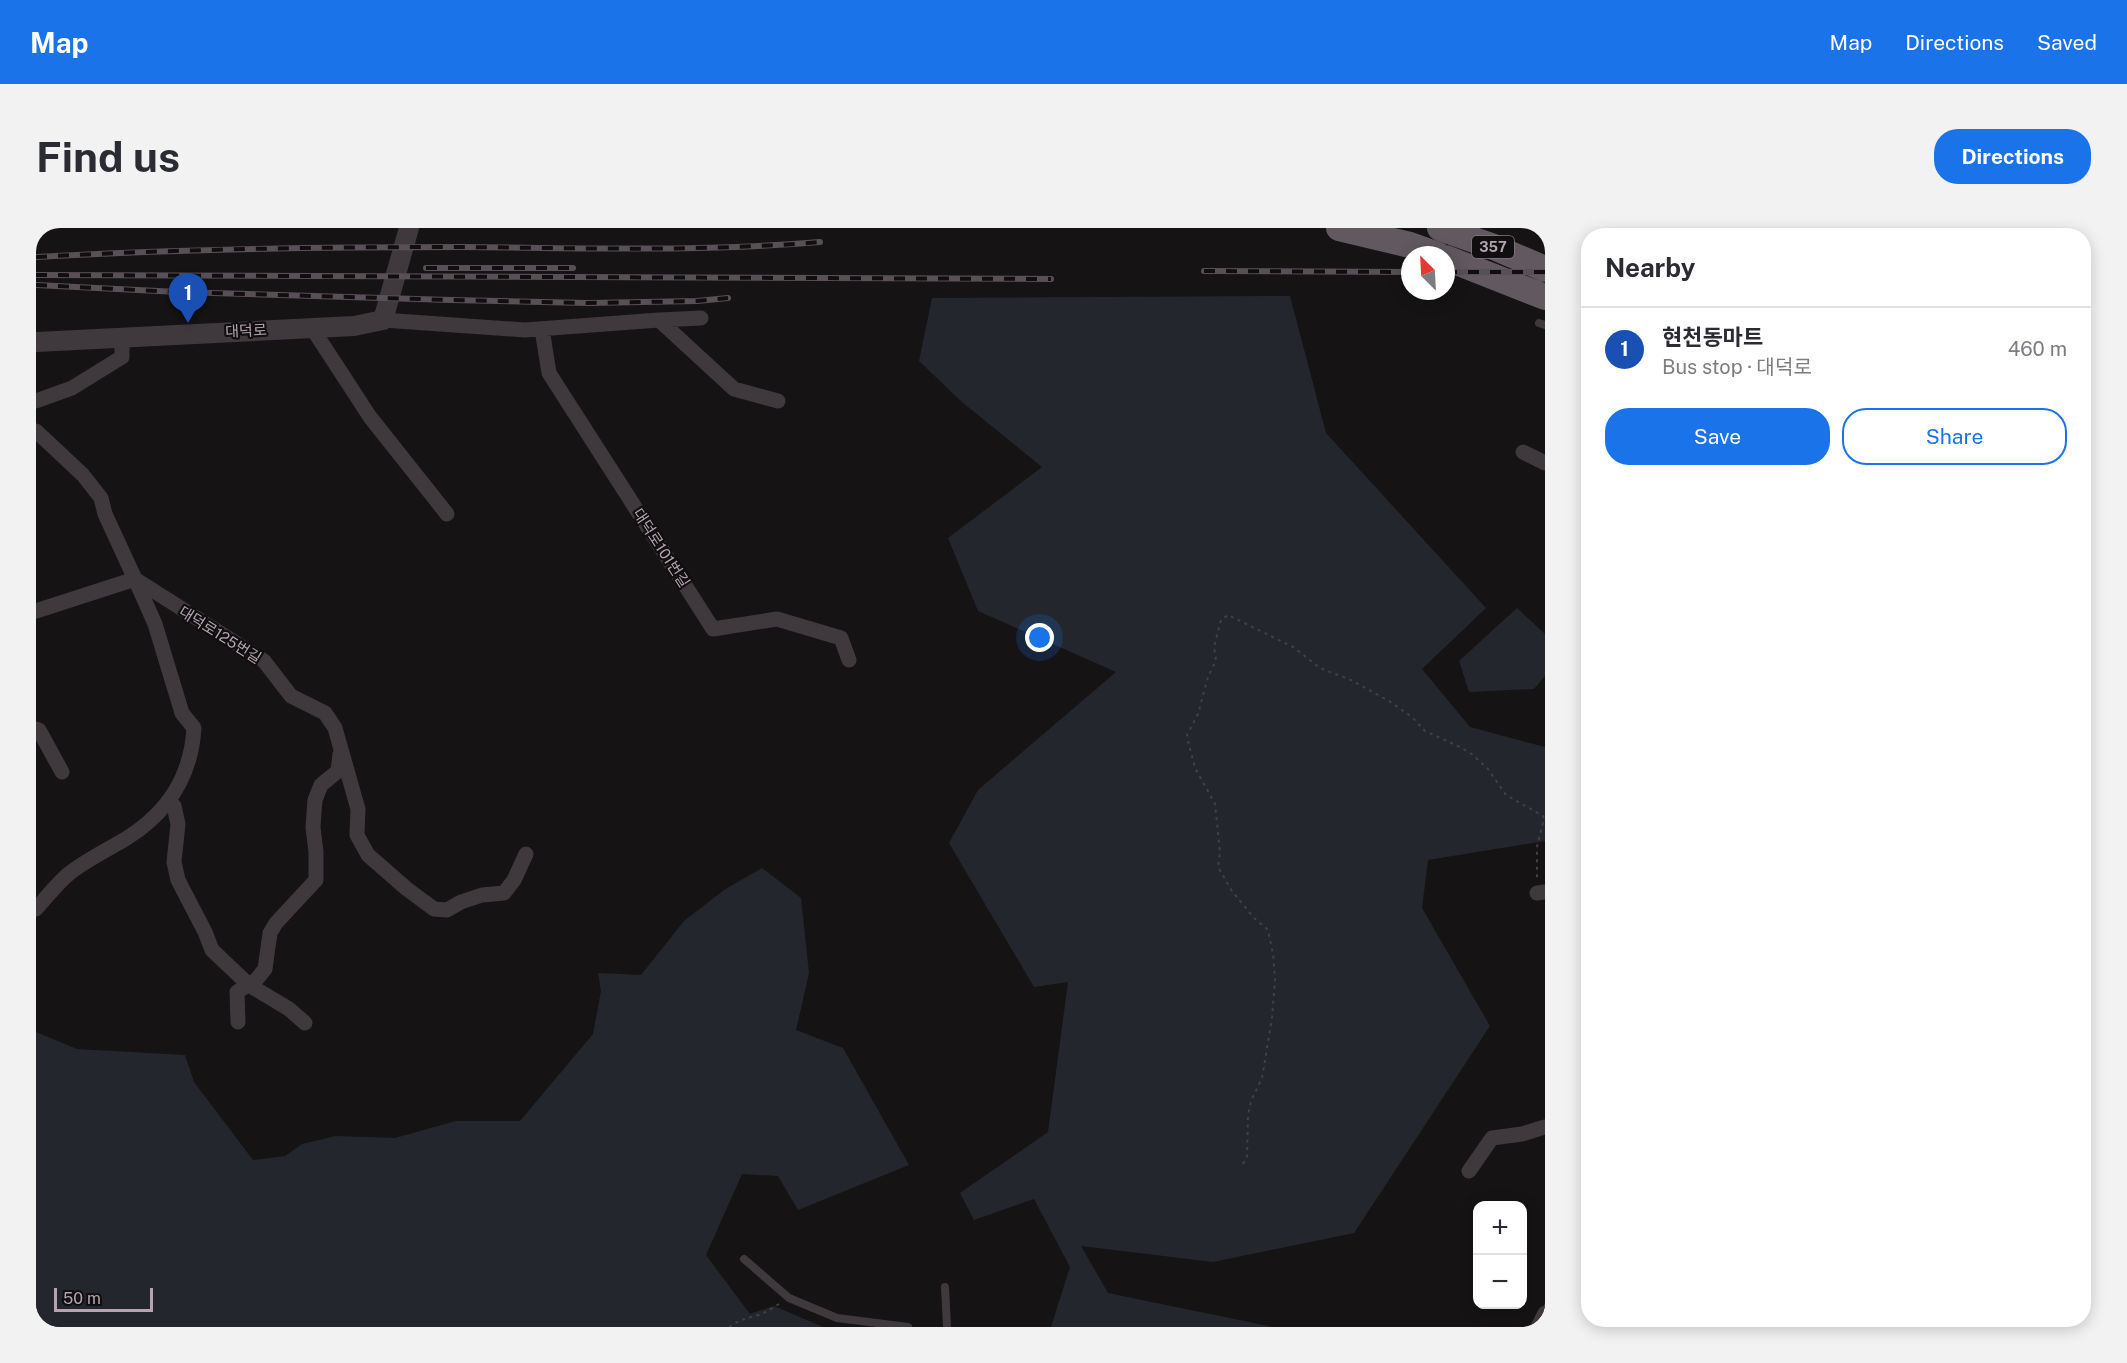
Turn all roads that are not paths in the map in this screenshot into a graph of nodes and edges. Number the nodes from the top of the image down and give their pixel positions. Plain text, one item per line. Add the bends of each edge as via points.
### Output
1 (409, 228) edge
2 (1339, 228) edge
3 (1440, 228) edge
4 (1413, 246) edge
5 (1455, 262) edge
6 (1545, 269) edge
7 (1545, 297) edge
8 (701, 318) dead end
9 (383, 320) junction
10 (659, 320) junction
11 (312, 328) junction
12 (542, 329) junction
13 (122, 337) junction
14 (36, 342) edge
15 (36, 401) edge
16 (778, 401) dead end
17 (36, 431) edge
18 (1523, 452) dead end
19 (1545, 463) edge
20 (447, 514) dead end
21 (135, 579) junction
22 (36, 611) edge
23 (849, 660) dead end
24 (36, 729) edge
25 (340, 751) junction
26 (62, 772) dead end
27 (168, 802) junction
28 (526, 854) dead end
29 (36, 909) edge
30 (249, 985) junction
31 (238, 1022) dead end
32 (305, 1023) dead end
33 (1545, 1126) edge
34 (1469, 1171) dead end
35 (744, 1259) dead end
36 (945, 1287) dead end
37 (1545, 1313) edge
38 (908, 1327) edge
39 (947, 1327) edge
40 (1538, 1327) edge

1 - 9 street
2 - 4 highway
3 - 6 highway, 357
5 - 7 highway, 357
8 - 10 street, 대덕로
9 - 11 street, 대덕로
9 - 12 street, 대덕로
10 - 12 street, 대덕로
10 - 16 street via 734,389
11 - 13 street, 대덕로
11 - 20 street via 370,417
12 - 23 street, 대덕로101번길 via 549,373 713,629 777,619 841,638
13 - 14 street, 대덕로
13 - 15 street via 122,357 72,388
17 - 21 street, 대덕로125번길 via 102,498 105,514
18 - 19 street
21 - 22 street
21 - 25 street, 대덕로125번길 via 264,661 291,696 325,713
21 - 27 street, 대덕로125번길 via 155,624 182,713 194,728 193,748 183,778
24 - 26 street
25 - 28 street, 대덕로125번길 via 358,809 357,835 368,855 434,909 447,910 482,895 504,892
25 - 30 street via 339,771 321,785 315,800 316,880 276,923 270,933 265,969
27 - 29 street, 대덕로125번길 via 130,836 71,872
27 - 30 street via 174,806 178,824 174,862 178,880 212,950
30 - 31 street via 237,992
30 - 32 street
33 - 34 street via 1492,1138
35 - 38 lane via 789,1298 837,1318
36 - 39 lane
37 - 40 street

